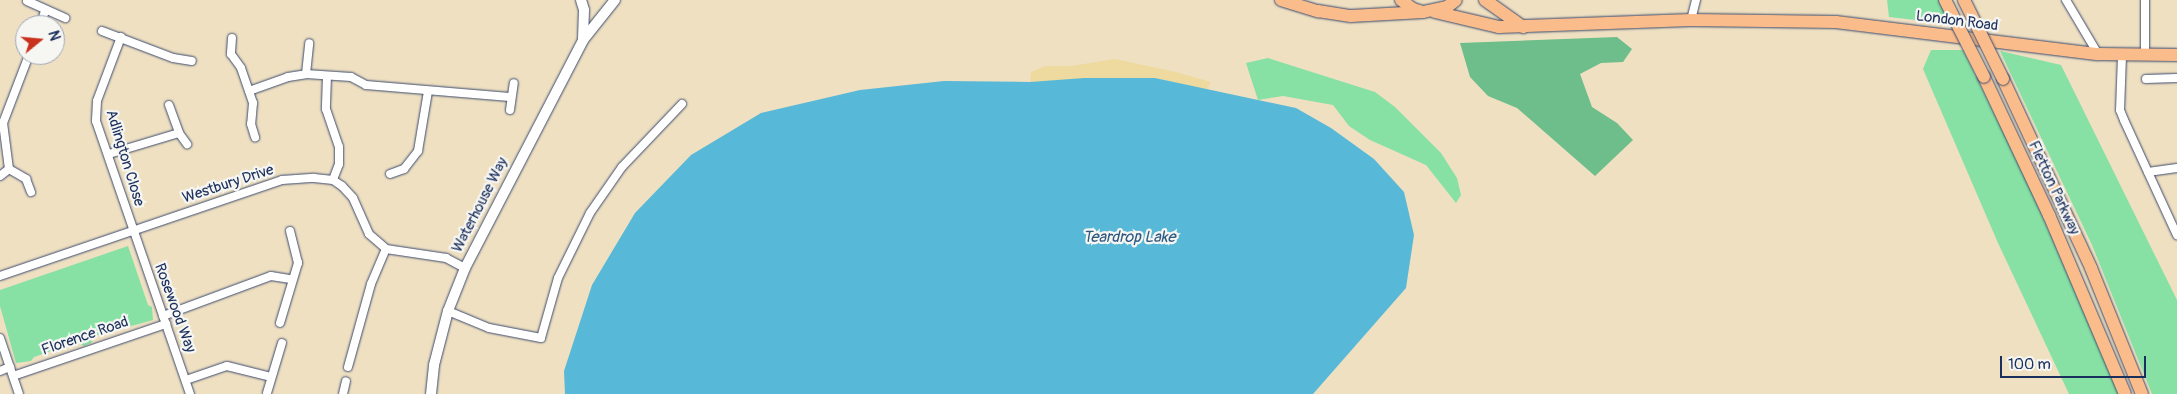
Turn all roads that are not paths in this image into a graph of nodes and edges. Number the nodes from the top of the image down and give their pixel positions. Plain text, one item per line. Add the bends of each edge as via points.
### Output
1 (581, 0) edge
2 (615, 0) edge
3 (1304, 0) edge
4 (1401, 0) edge
5 (1456, 0) edge
6 (1485, 0) edge
7 (1696, 0) edge
8 (1945, 0) edge
9 (1964, 0) edge
10 (2066, 0) edge
11 (2145, 0) edge
12 (27, 1) dead end
13 (1286, 1) edge
14 (45, 11) junction
15 (1429, 12) junction
16 (44, 15) edge
17 (56, 15) edge
18 (1691, 20) junction
19 (1523, 27) junction
20 (102, 31) dead end
21 (120, 37) junction
22 (232, 38) dead end
23 (583, 40) junction
24 (309, 43) dead end
25 (2098, 54) junction
26 (2177, 55) edge
27 (2122, 56) junction
28 (2145, 56) junction
29 (192, 61) dead end
30 (25, 65) edge
31 (306, 74) junction
32 (327, 76) junction
33 (2177, 78) edge
34 (2146, 79) dead end
35 (514, 83) dead end
36 (249, 91) junction
37 (428, 91) junction
38 (510, 98) junction
39 (169, 105) dead end
40 (677, 106) dead end
41 (510, 110) dead end
42 (179, 133) junction
43 (255, 138) dead end
44 (187, 144) dead end
45 (109, 154) junction
46 (2177, 168) edge
47 (9, 170) junction
48 (2148, 172) junction
49 (390, 174) dead end
50 (0, 176) edge
51 (332, 180) junction
52 (31, 192) dead end
53 (134, 230) junction
54 (290, 231) dead end
55 (2177, 235) edge
56 (386, 249) junction
57 (465, 268) junction
58 (0, 276) edge
59 (291, 279) junction
60 (448, 312) junction
61 (164, 320) junction
62 (280, 323) dead end
63 (0, 338) edge
64 (282, 342) dead end
65 (10, 367) junction
66 (348, 367) dead end
67 (0, 371) edge
68 (13, 376) junction
69 (271, 377) junction
70 (186, 380) junction
71 (346, 381) dead end
72 (267, 393) edge
73 (19, 394) edge
74 (190, 394) edge
75 (342, 394) edge
76 (431, 394) edge
77 (2125, 394) edge
78 (2142, 394) edge

1 - 23 street, Waterhouse Way via 585,22
2 - 23 street, Waterhouse Way
3 - 13 main road, London Road
4 - 15 main road via 1413,9
5 - 15 main road
6 - 19 main road
7 - 18 street
8 - 77 main road, Fletton Parkway, bridge via 2049,215
9 - 78 main road, Fletton Parkway, bridge via 2091,268
10 - 25 street
11 - 28 street
12 - 14 street
13 - 15 main road, London Road via 1318,11 1351,16
14 - 16 street
14 - 17 street
15 - 19 main road, London Road via 1499,27
18 - 19 main road, London Road
18 - 25 main road, London Road via 1836,22
20 - 21 street
21 - 29 street via 173,58
21 - 45 street, Adlington Close via 94,111
22 - 36 street via 231,54 241,68
23 - 57 street, Waterhouse Way
24 - 31 street
25 - 27 main road, London Road
26 - 28 main road, London Road
27 - 28 main road, London Road
27 - 48 street via 2120,110
30 - 47 street via 3,123
31 - 32 street
31 - 36 street
32 - 37 street via 351,77 366,85
32 - 51 street via 326,109 339,146 339,164
33 - 34 street
35 - 38 street
36 - 43 street
37 - 38 street
37 - 49 street via 427,132 404,169
38 - 41 street
39 - 42 street
40 - 60 street via 622,167 590,213 558,278 541,338 489,328
42 - 44 street
42 - 45 street
45 - 53 street, Adlington Close
46 - 48 street
47 - 50 street
47 - 52 street via 26,179
48 - 55 street
51 - 53 street, Westbury Drive via 282,180
51 - 56 street via 353,198 369,234
53 - 58 street, Westbury Drive
53 - 61 street, Rosewood Way
54 - 59 street via 298,263
56 - 57 street via 446,258
56 - 66 street via 359,312
57 - 60 street, Waterhouse Way
59 - 61 street, Florence Road via 271,276
59 - 62 street
60 - 76 street, Waterhouse Way via 434,365
61 - 68 street, Florence Road
61 - 70 street, Rosewood Way
63 - 65 street
64 - 69 street
65 - 67 street
65 - 68 street
68 - 73 street
69 - 70 street via 227,366
69 - 72 street
70 - 74 street, Rosewood Way
71 - 75 street

